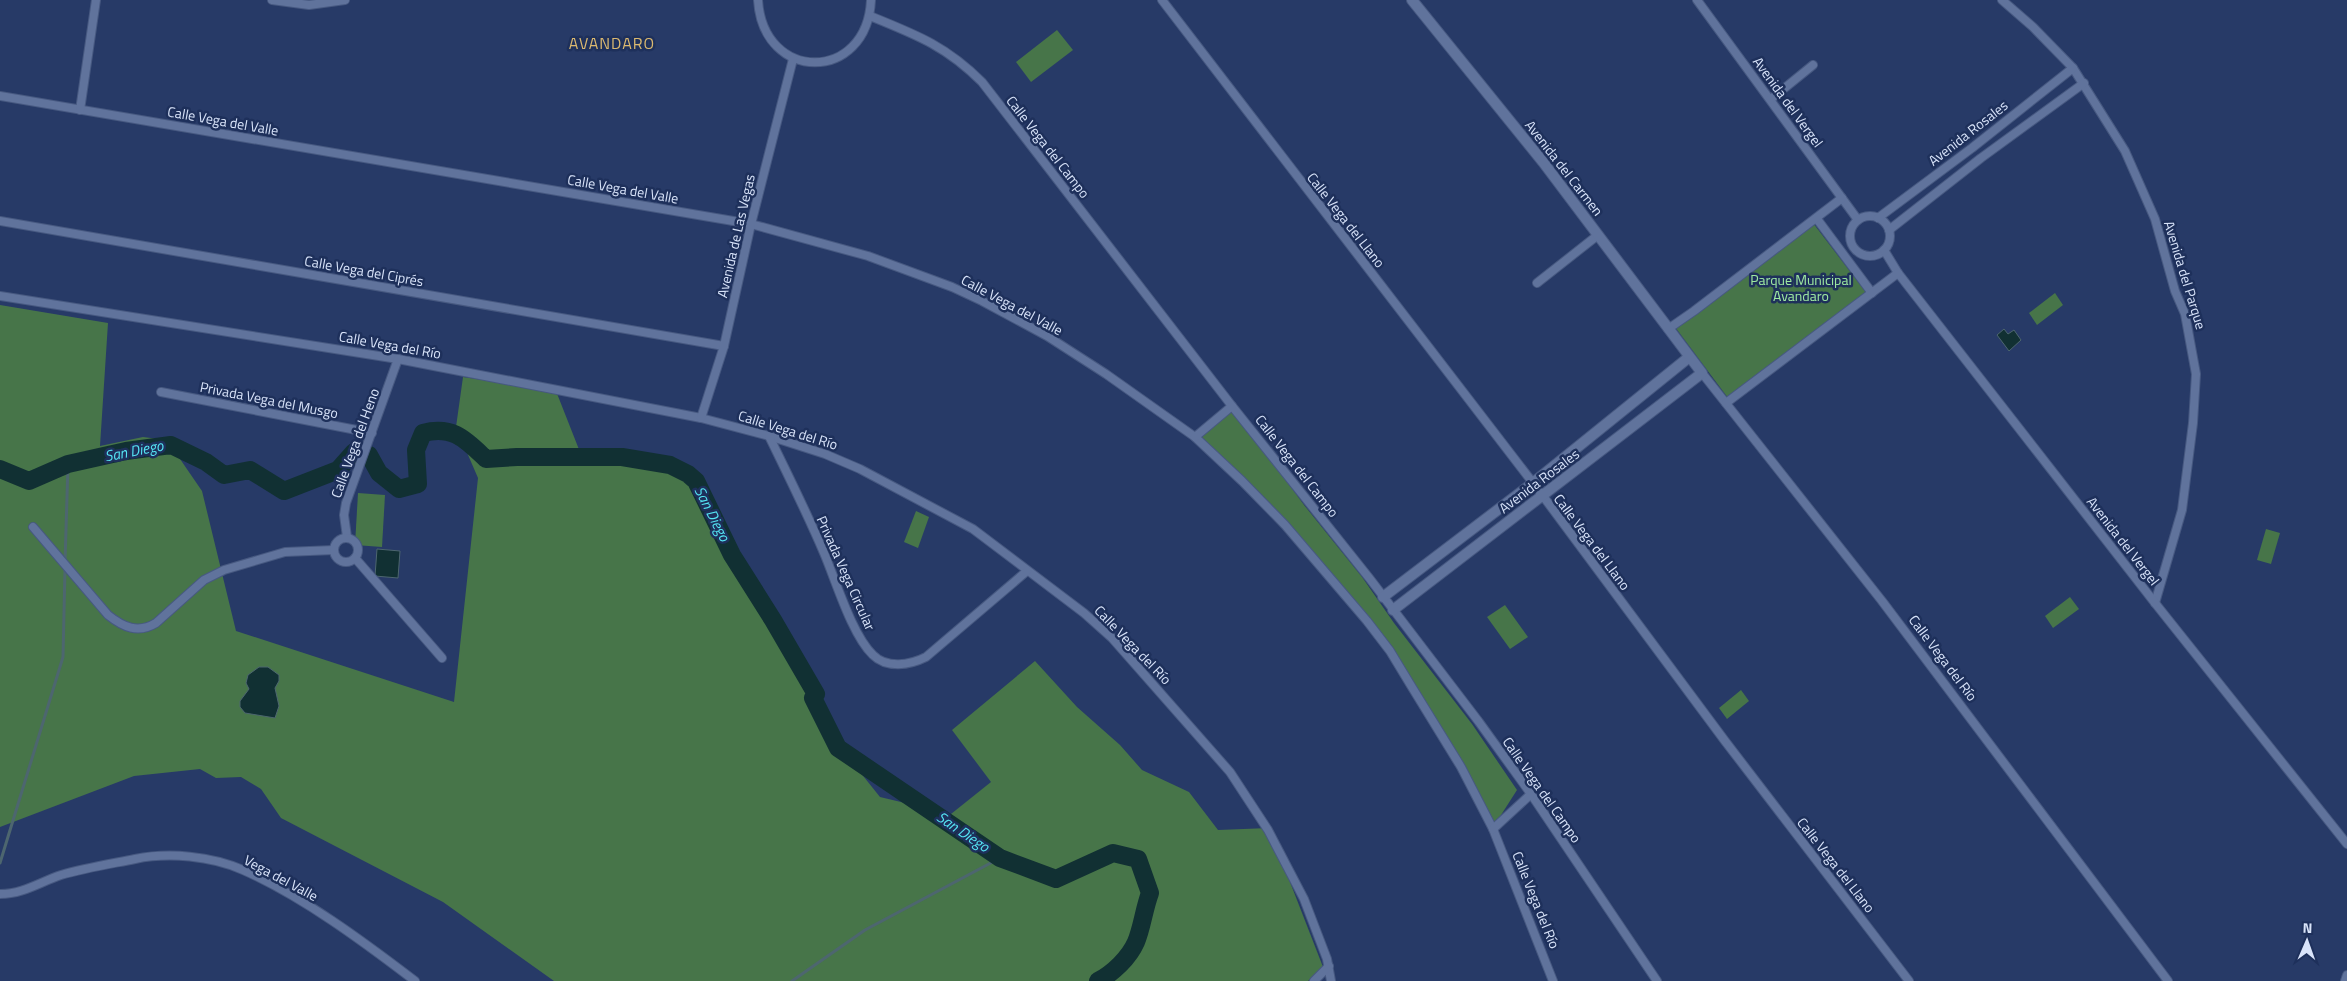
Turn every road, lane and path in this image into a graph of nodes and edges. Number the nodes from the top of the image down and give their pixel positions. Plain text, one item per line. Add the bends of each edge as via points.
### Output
1 (96, 0) edge
2 (272, 0) edge
3 (345, 0) edge
4 (758, 0) edge
5 (871, 0) edge
6 (1162, 0) edge
7 (1412, 0) edge
8 (1697, 0) edge
9 (2002, 0) edge
10 (870, 16) junction
11 (793, 59) junction
12 (1813, 65) dead end
13 (2073, 68) junction
14 (2084, 83) junction
15 (0, 96) edge
16 (1771, 99) junction
17 (80, 110) junction
18 (1972, 148) junction
19 (1981, 158) junction
20 (1842, 198) junction
21 (1878, 218) junction
22 (1817, 219) junction
23 (1858, 220) junction
24 (0, 221) edge
25 (751, 224) junction
26 (1889, 230) junction
27 (1598, 235) junction
28 (1854, 248) junction
29 (1884, 250) junction
30 (1845, 256) junction
31 (1898, 273) junction
32 (1537, 283) dead end
33 (1872, 293) junction
34 (0, 296) edge
35 (1668, 329) junction
36 (724, 346) junction
37 (1688, 358) junction
38 (398, 359) junction
39 (1702, 373) junction
40 (161, 392) dead end
41 (1726, 403) junction
42 (1232, 406) junction
43 (701, 418) junction
44 (372, 433) junction
45 (769, 436) junction
46 (1195, 437) junction
47 (1533, 484) junction
48 (1543, 496) junction
49 (33, 527) dead end
50 (347, 538) junction
51 (334, 550) junction
52 (355, 558) junction
53 (1027, 570) junction
54 (1383, 597) junction
55 (2155, 603) junction
56 (1393, 610) junction
57 (442, 658) dead end
58 (1531, 794) junction
59 (1493, 829) junction
60 (2347, 844) edge
61 (0, 894) edge
62 (1329, 966) junction
63 (2347, 975) edge
64 (415, 981) edge
65 (1314, 981) edge
66 (1331, 981) edge
67 (1553, 981) edge
68 (1657, 981) edge
69 (1910, 981) edge
70 (2168, 981) edge
71 (2345, 981) edge

1 - 17 street
2 - 3 street via 309,5
4 - 11 street via 759,16 766,34
5 - 10 street
6 - 47 street, Calle Vega del Llano
7 - 27 street, Avenida del Carmen
8 - 16 street, Avenida del Vergel
9 - 13 street, Avenida del Parque
10 - 11 street via 862,36 839,57 808,63
10 - 42 street, Calle Vega del Campo via 925,38 982,82
11 - 25 street, Avenida de Las Vegas
12 - 16 street
13 - 14 street, Avenida del Parque
13 - 18 street, Avenida Rosales
14 - 19 street, Avenida Rosales
14 - 55 street, Avenida del Parque via 2125,151 2149,203 2185,314 2195,366 2186,488 2177,534
15 - 17 street, Calle Vega del Valle
16 - 20 street, Avenida del Vergel
17 - 25 street, Calle Vega del Valle
18 - 19 street
18 - 21 street, Avenida Rosales
19 - 26 street, Avenida Rosales
20 - 22 street
20 - 23 street, Avenida del Vergel
21 - 23 street
21 - 26 street
22 - 30 street
22 - 35 street
23 - 28 street via 1850,236
24 - 36 street, Calle Vega del Ciprés
25 - 36 street, Avenida de Las Vegas
25 - 46 street, Calle Vega del Valle via 868,256 952,287 1047,336
26 - 29 street via 1889,241
27 - 32 street
27 - 35 street, Avenida del Carmen
28 - 29 street via 1865,255
28 - 30 street
29 - 31 street, Avenida del Vergel
30 - 33 street
31 - 33 street
31 - 55 street, Avenida del Vergel
33 - 41 street
34 - 38 street, Calle Vega del Río
35 - 37 street, Avenida del Carmen
36 - 43 street, Avenida de Las Vegas
37 - 39 street, Calle Vega del Río
37 - 47 street, Avenida Rosales
38 - 43 street, Calle Vega del Río
38 - 44 street, Calle Vega del Heno
39 - 41 street, Calle Vega del Río
39 - 48 street, Avenida Rosales
40 - 44 street, Privada Vega del Musgo
41 - 70 street, Calle Vega del Río via 1882,601
42 - 46 street
42 - 54 street, Calle Vega del Campo
43 - 45 street, Calle Vega del Río
44 - 50 street, Calle Vega del Heno via 346,503
45 - 53 street, Calle Vega del Río via 860,469 973,529
45 - 53 street, Privada Vega Circular via 859,635 880,661 899,664 926,657
46 - 59 street via 1285,525 1379,636 1461,767
47 - 48 street, Calle Vega del Llano
47 - 54 street, Avenida Rosales
48 - 56 street, Avenida Rosales
48 - 69 street, Calle Vega del Llano via 1725,741
49 - 51 street via 108,615 118,623 138,629 149,628 204,580 224,570 290,551
50 - 51 street via 336,543
50 - 52 street via 357,545
51 - 52 street via 342,561
52 - 57 street
53 - 62 street, Calle Vega del Río via 1112,638 1230,772 1268,830 1304,899
54 - 56 street, Calle Vega del Campo
55 - 60 street, Avenida del Vergel
56 - 58 street, Calle Vega del Campo
58 - 59 street
58 - 68 street, Calle Vega del Campo
59 - 67 street, Calle Vega del Río
61 - 64 street, Vega del Valle via 18,892 80,870 140,858 200,858 243,870 323,915
62 - 65 street
62 - 66 street, Calle Vega del Río
63 - 71 street

